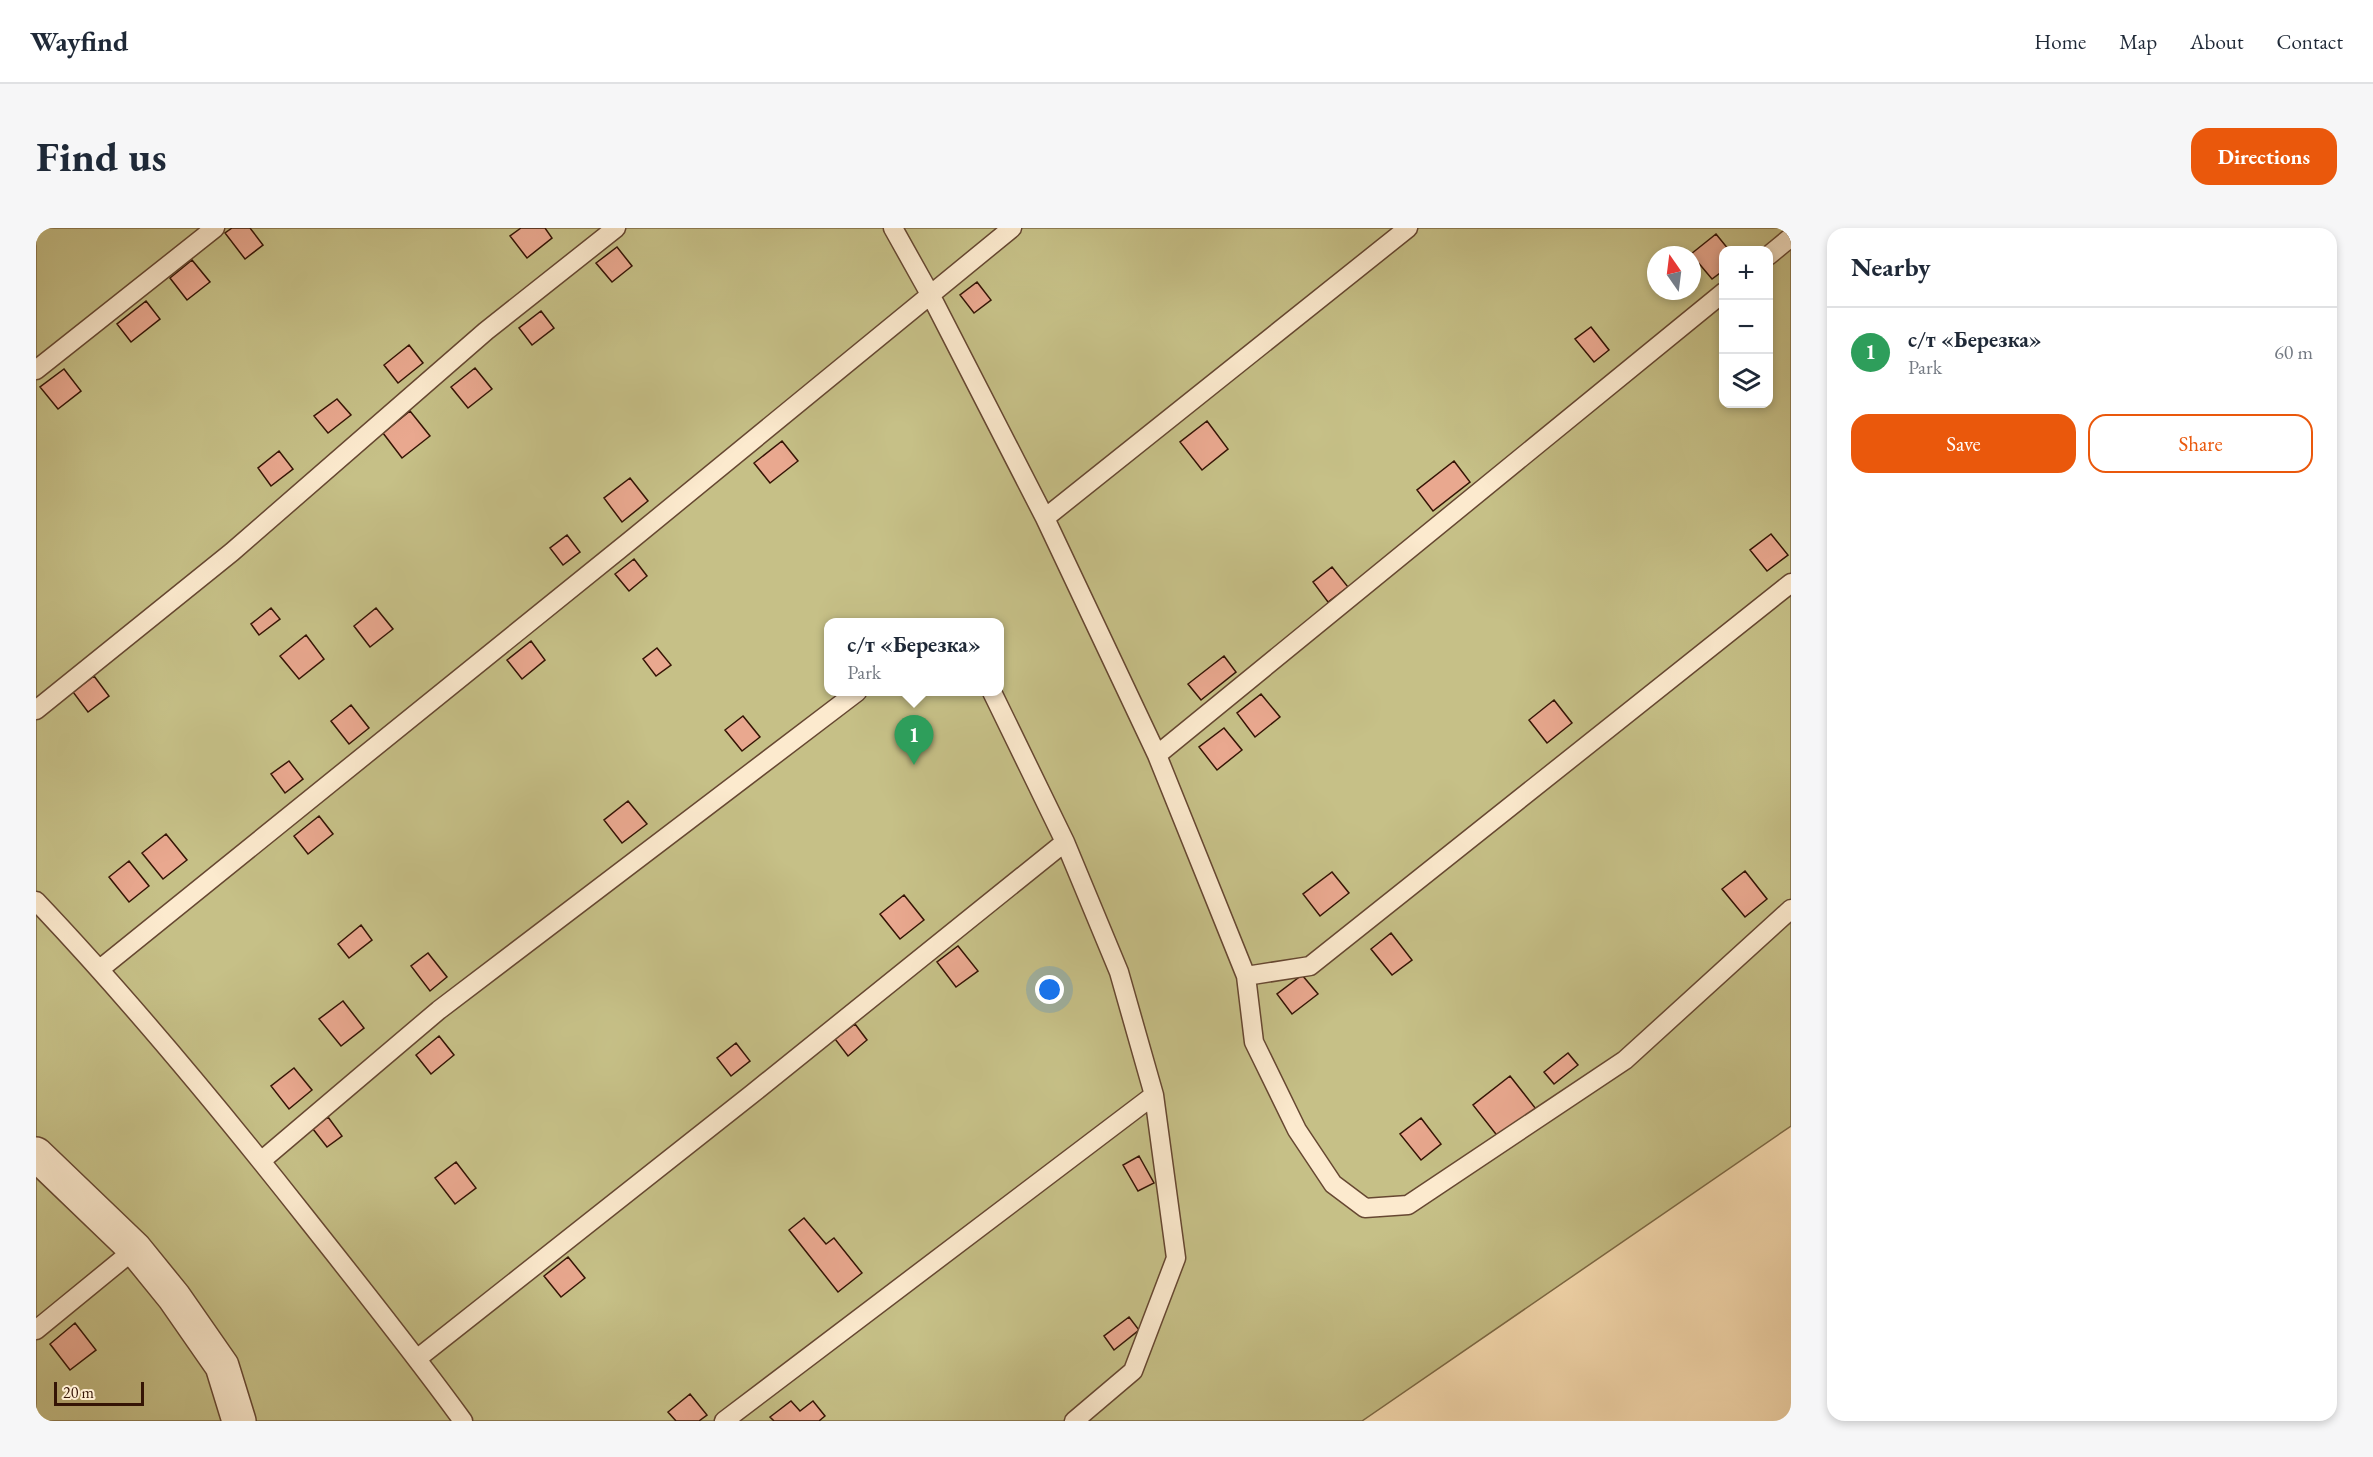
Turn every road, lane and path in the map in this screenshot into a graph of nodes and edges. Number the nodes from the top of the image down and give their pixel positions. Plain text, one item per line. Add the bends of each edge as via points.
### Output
1 (215, 228) edge
2 (616, 228) edge
3 (893, 228) edge
4 (1012, 228) edge
5 (1408, 228) edge
6 (1791, 237) edge
7 (1773, 251) edge
8 (931, 296) junction
9 (1719, 296) edge
10 (36, 370) edge
11 (1045, 518) junction
12 (1791, 583) edge
13 (852, 696) edge
14 (994, 696) edge
15 (36, 710) edge
16 (1157, 755) junction
17 (1065, 842) junction
18 (36, 901) edge
19 (1791, 909) edge
20 (100, 969) junction
21 (1246, 976) junction
22 (1154, 1095) junction
23 (36, 1154) edge
24 (261, 1161) junction
25 (135, 1249) junction
26 (36, 1330) edge
27 (418, 1358) junction
28 (239, 1421) edge
29 (463, 1421) edge
30 (724, 1421) edge
31 (1074, 1421) edge

1 - 10 lane
2 - 15 lane via 486,332 232,552
3 - 8 lane
4 - 8 lane
5 - 11 lane
6 - 7 lane
8 - 11 lane
8 - 20 lane
9 - 16 lane
11 - 16 lane
12 - 21 lane via 1310,966
13 - 24 lane via 439,1010
14 - 17 lane
16 - 21 lane
17 - 22 lane via 1119,972
17 - 27 lane
18 - 20 lane
19 - 21 lane via 1625,1060 1408,1205 1365,1208 1333,1184 1297,1130 1254,1042
20 - 24 lane
22 - 30 lane
22 - 31 lane via 1176,1258 1133,1371
23 - 25 street
24 - 27 lane
25 - 26 lane
25 - 28 street via 222,1366
27 - 29 lane

